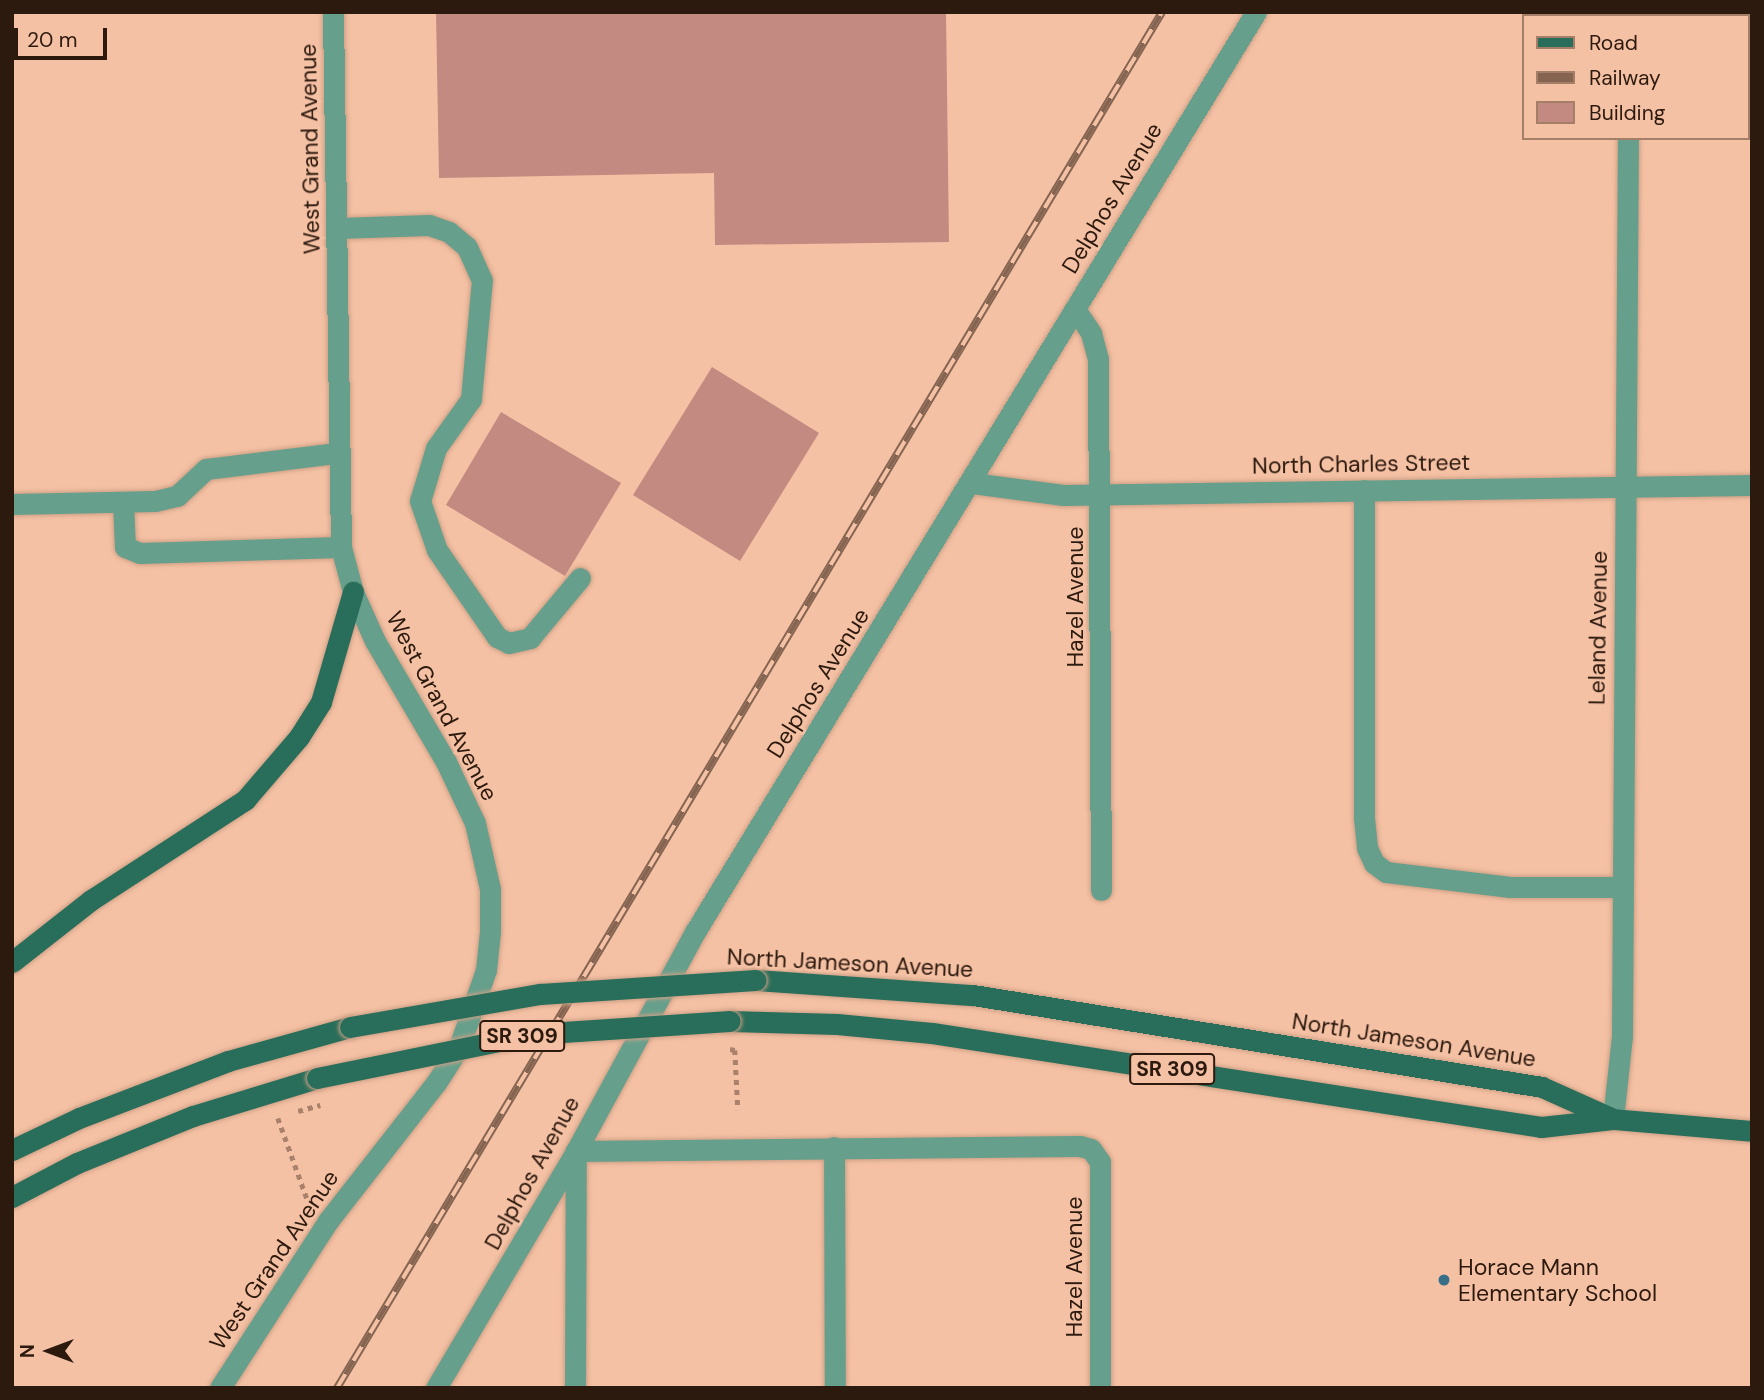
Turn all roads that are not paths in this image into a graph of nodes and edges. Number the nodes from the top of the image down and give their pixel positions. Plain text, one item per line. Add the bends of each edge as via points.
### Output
1 (334, 12) edge
2 (1256, 12) edge
3 (1629, 140) edge
4 (338, 228) junction
5 (1075, 309) junction
6 (337, 453) junction
7 (972, 483) junction
8 (1752, 485) edge
9 (1626, 486) junction
10 (1364, 490) junction
11 (1101, 494) junction
12 (123, 502) junction
13 (12, 504) edge
14 (341, 547) junction
15 (580, 578) dead end
16 (353, 592) junction
17 (1621, 887) junction
18 (1101, 890) dead end
19 (12, 962) edge
20 (1613, 1119) junction
21 (1752, 1131) edge
22 (834, 1147) junction
23 (12, 1150) edge
24 (576, 1151) junction
25 (12, 1196) edge
26 (220, 1388) edge
27 (436, 1388) edge
28 (575, 1388) edge
29 (835, 1388) edge
30 (1100, 1388) edge

1 - 4 street, West Grand Avenue
2 - 5 street, Delphos Avenue
3 - 9 street, Leland Avenue
4 - 6 street, West Grand Avenue
4 - 15 street via 429,225 449,232 467,247 482,280 471,399 436,448 421,501 437,550 497,638 509,643 530,638
5 - 7 street, Delphos Avenue
5 - 11 street, Hazel Avenue via 1091,333 1098,359
6 - 12 street via 206,469 177,496
6 - 14 street, West Grand Avenue
7 - 11 street, North Charles Street via 1018,492
7 - 24 street, Delphos Avenue via 695,932
8 - 9 street, North Charles Street
9 - 10 street, North Charles Street
9 - 17 street, Leland Avenue
10 - 11 street, North Charles Street
10 - 17 street via 1364,818 1374,863 1386,872 1510,887
11 - 18 street, Hazel Avenue
12 - 13 street
12 - 14 street via 125,547 140,553
14 - 16 street, West Grand Avenue
16 - 19 main road via 321,702 299,737 245,800 91,900
16 - 26 street, West Grand Avenue via 475,823 490,889 486,970 459,1046 436,1083 328,1221
17 - 20 street, Leland Avenue via 1622,1036
20 - 21 main road, North Jameson Avenue / SR 309
20 - 23 main road, North Jameson Avenue / SR 309, bridge via 1542,1087 973,995 756,980 540,994 349,1027 228,1061 79,1118
20 - 25 main road, North Jameson Avenue / SR 309, bridge via 1541,1126 932,1033 730,1021 533,1034 317,1078 193,1116 77,1163
22 - 24 street
22 - 29 street
22 - 30 street, Hazel Avenue via 1091,1149 1100,1171
24 - 27 street, Delphos Avenue
24 - 28 street

